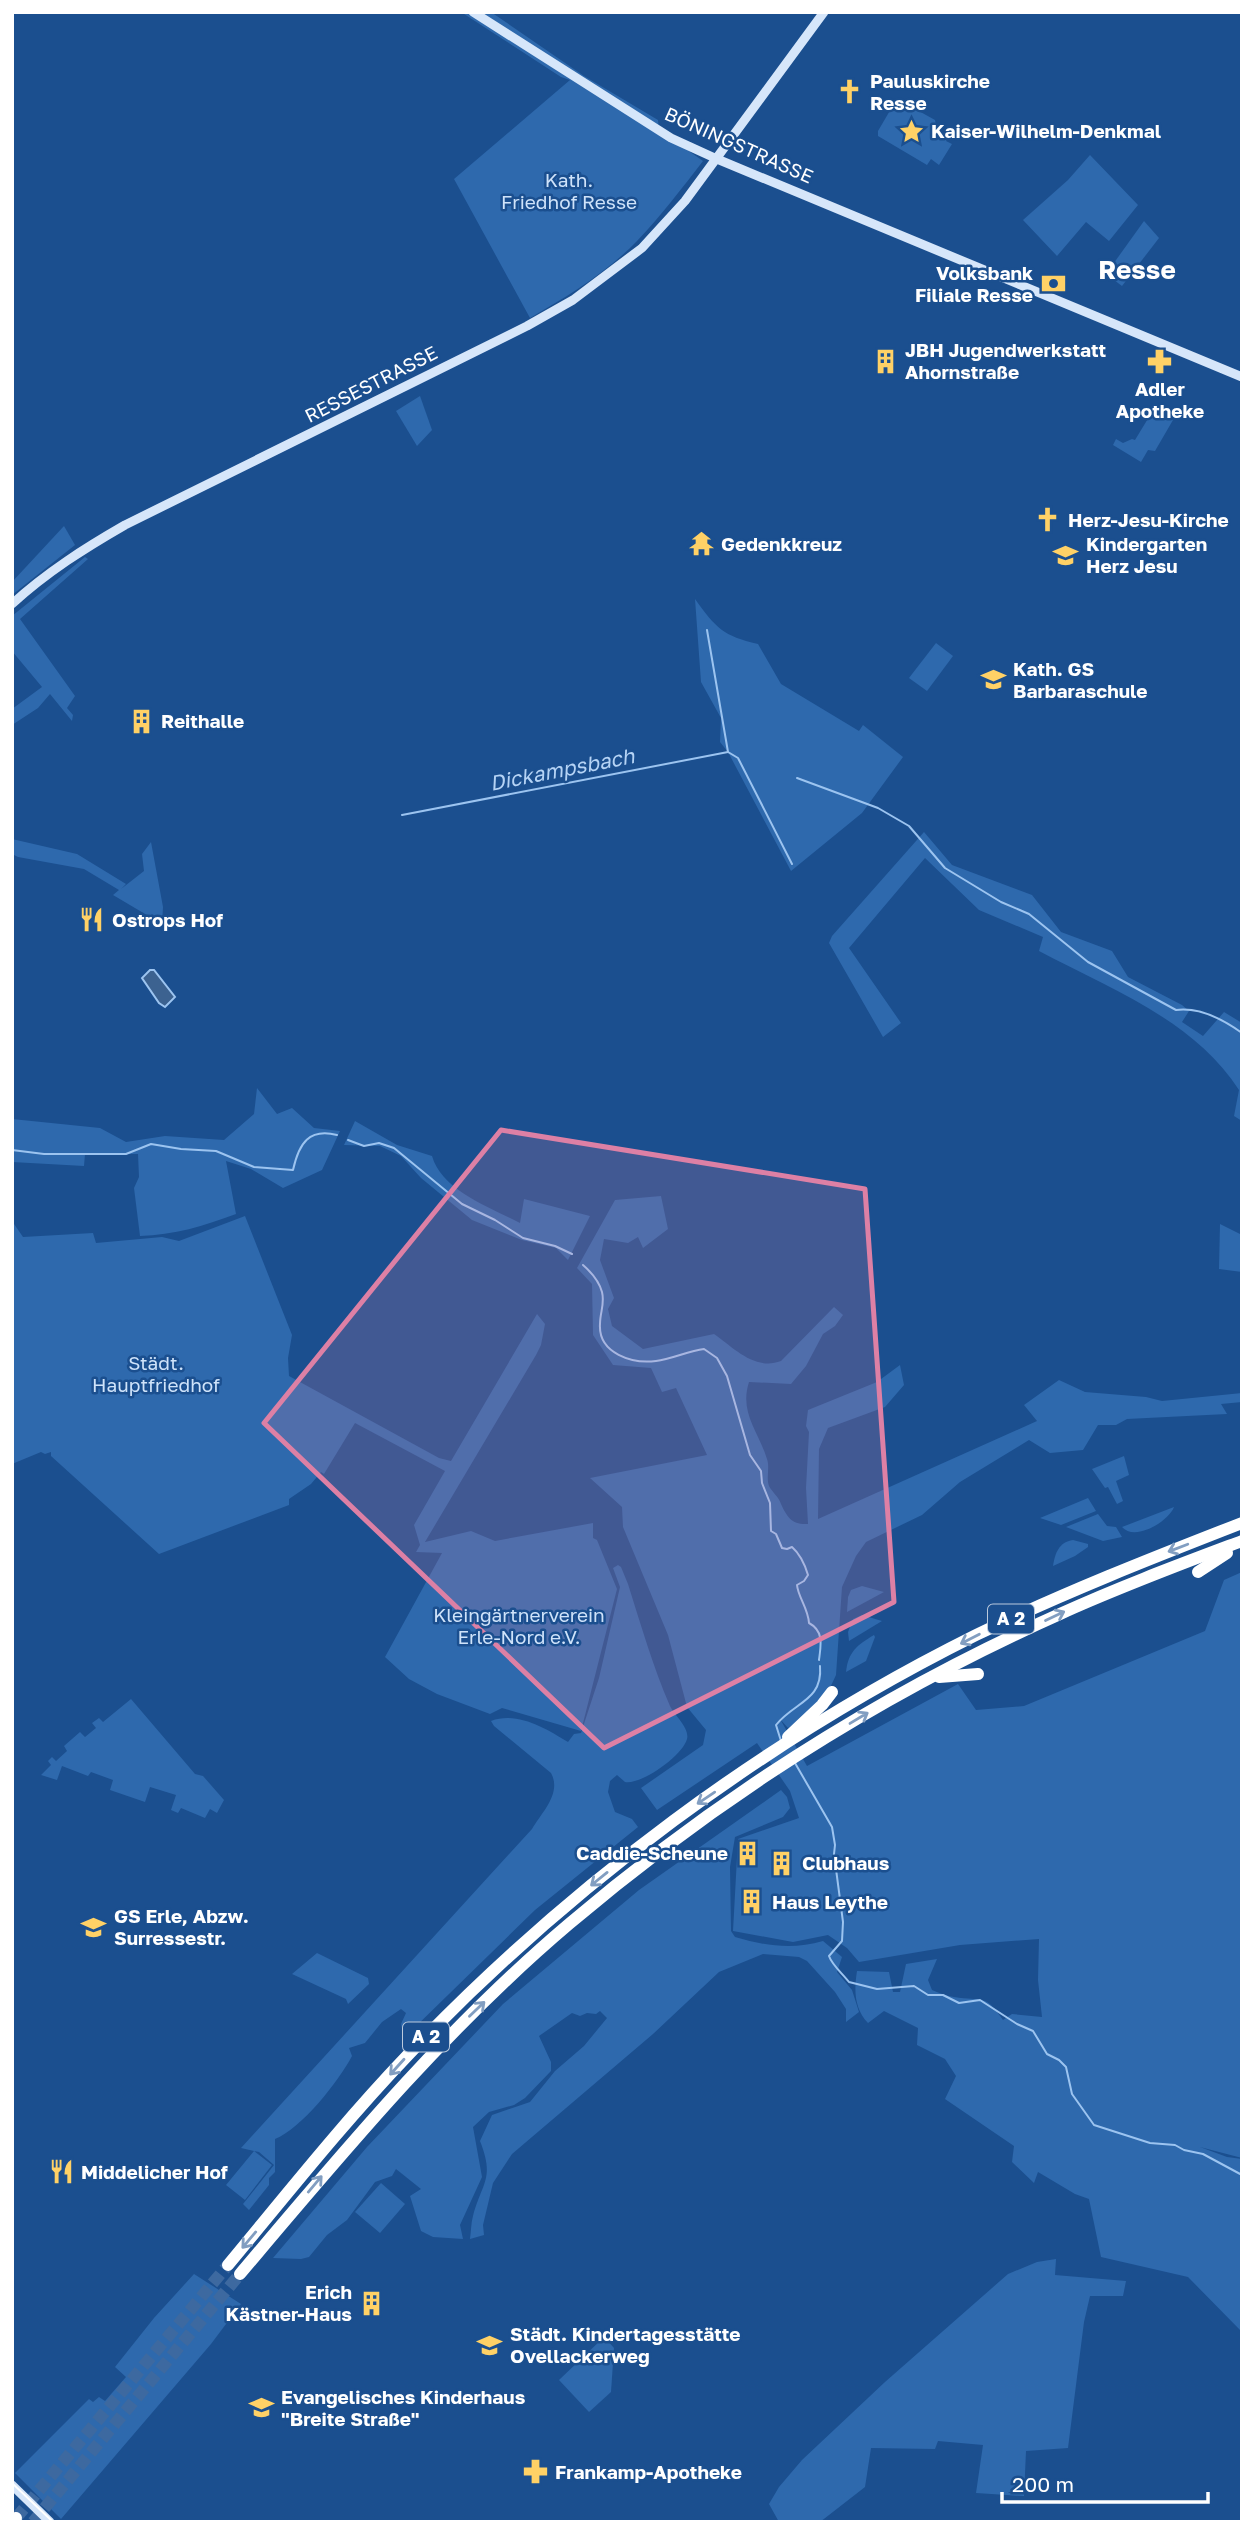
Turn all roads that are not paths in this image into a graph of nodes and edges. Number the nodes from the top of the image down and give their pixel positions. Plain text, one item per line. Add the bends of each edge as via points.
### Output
1 (473, 12) edge
2 (824, 12) edge
3 (717, 159) junction
4 (1242, 377) edge
5 (12, 604) edge
6 (1242, 1523) edge
7 (1242, 1542) edge
8 (1198, 1572) dead end
9 (978, 1674) dead end
10 (928, 1679) junction
11 (832, 1692) dead end
12 (790, 1738) junction
13 (228, 2265) tunnel mouth
14 (240, 2274) tunnel mouth
15 (12, 2485) edge
16 (50, 2522) edge

1 - 3 main road, BÖNINGSTRASSE via 671,138
2 - 3 main road, RESSESTRASSE
3 - 4 main road, BÖNINGSTRASSE
3 - 5 main road, RESSESTRASSE via 642,248 573,300 125,525 85,548
6 -> 12 highway, A 2 via 1065,1594 976,1636
7 - 8 highway
10 -> 7 highway, A 2 via 1059,1614
9 - 10 highway
14 -> 10 highway, A 2 via 379,2110 568,1925 769,1774
11 - 12 highway
12 -> 13 highway, A 2 via 615,1866 468,1995 352,2116
15 - 16 main road

